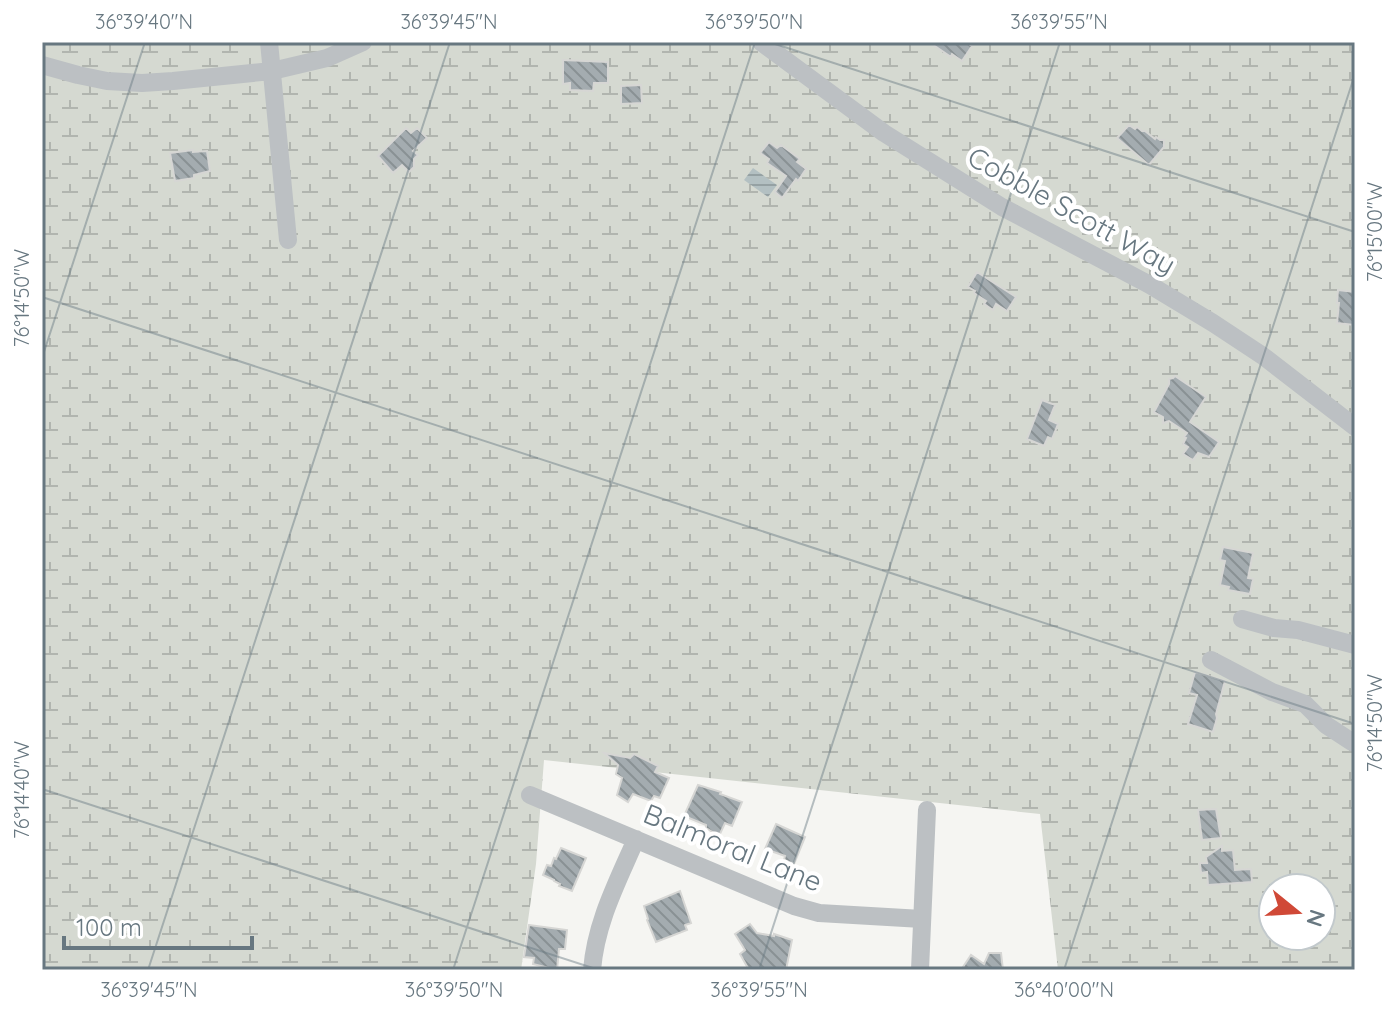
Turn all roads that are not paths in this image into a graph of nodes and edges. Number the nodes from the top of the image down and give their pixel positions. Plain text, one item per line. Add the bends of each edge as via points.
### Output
1 (269, 42) edge
2 (363, 42) edge
3 (761, 42) edge
4 (42, 65) edge
5 (272, 71) junction
6 (288, 240) dead end
7 (1355, 427) edge
8 (1242, 619) dead end
9 (1355, 645) edge
10 (1211, 660) dead end
11 (1355, 741) edge
12 (530, 795) dead end
13 (927, 810) dead end
14 (636, 839) junction
15 (922, 919) junction
16 (592, 970) edge
17 (920, 970) edge

1 - 5 street
2 - 5 street via 327,58
3 - 7 street, Cobble Scott Way via 884,133 1002,207 1213,323
4 - 5 street via 107,81 142,83
5 - 6 street
8 - 9 street
10 - 11 street via 1305,704 1326,725
12 - 14 street, Balmoral Lane
13 - 15 street
14 - 15 street, Balmoral Lane via 819,913
14 - 16 street via 601,917
15 - 17 street

